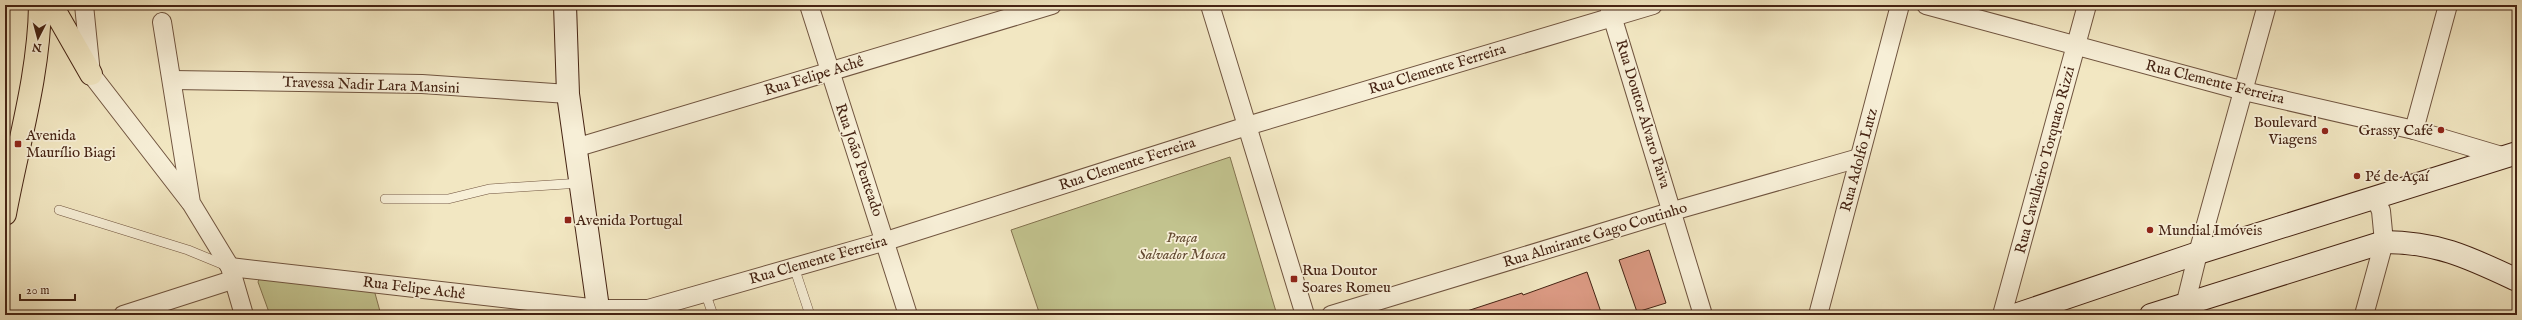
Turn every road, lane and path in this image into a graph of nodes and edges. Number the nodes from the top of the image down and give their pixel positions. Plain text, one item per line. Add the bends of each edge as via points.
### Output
1 (40, 5) edge
2 (54, 5) edge
3 (84, 5) edge
4 (565, 5) edge
5 (809, 5) edge
6 (1052, 5) edge
7 (1210, 5) edge
8 (1653, 5) edge
9 (1900, 5) edge
10 (1926, 5) edge
11 (2087, 5) edge
12 (2266, 5) edge
13 (2448, 5) edge
14 (1611, 10) edge
15 (162, 22) dead end
16 (2076, 46) junction
17 (829, 72) junction
18 (91, 74) junction
19 (173, 80) junction
20 (2244, 91) junction
21 (568, 94) junction
22 (1247, 126) junction
23 (2414, 130) junction
24 (575, 148) junction
25 (2511, 155) edge
26 (1859, 158) junction
27 (581, 183) junction
28 (2375, 197) junction
29 (385, 199) dead end
30 (191, 203) junction
31 (59, 210) dead end
32 (1673, 211) junction
33 (5, 214) edge
34 (886, 241) junction
35 (2384, 242) junction
36 (2198, 253) junction
37 (794, 267) junction
38 (231, 273) junction
39 (2517, 280) edge
40 (705, 292) junction
41 (2184, 310) edge
42 (599, 312) edge
43 (123, 315) edge
44 (244, 315) edge
45 (713, 315) edge
46 (810, 315) edge
47 (908, 315) edge
48 (1305, 315) edge
49 (1331, 315) edge
50 (1703, 315) edge
51 (1818, 315) edge
52 (2002, 315) edge
53 (2015, 315) edge
54 (2151, 315) edge
55 (2364, 315) edge

1 - 33 main road via 31,100 18,144
2 - 18 main road
3 - 18 street
4 - 21 main road
5 - 17 street, Rua João Penteado
6 - 17 street, Rua Felipe Achê
7 - 22 street
8 - 14 street, Rua Clemente Ferreira
9 - 26 street, Rua Adolfo Lutz
10 - 16 street, Rua Clemente Ferreira
11 - 16 street, Rua Cavalheiro Torquato Rizzi
12 - 20 street
13 - 23 street
14 - 22 street, Rua Clemente Ferreira
14 - 32 street, Rua Doutor Alvaro Paiva
15 - 19 street
16 - 20 street, Rua Clemente Ferreira
16 - 52 street, Rua Cavalheiro Torquato Rizzi
17 - 24 street, Rua Felipe Achê
17 - 34 street, Rua João Penteado
18 - 30 street
19 - 21 street, Travessa Nadir Lara Mansini via 422,84
19 - 30 street
20 - 23 street, Rua Clemente Ferreira
20 - 36 street
21 - 24 main road
22 - 34 street, Rua Clemente Ferreira
22 - 48 street
23 - 25 street, Rua Clemente Ferreira
24 - 27 main road
25 - 28 main road
26 - 32 street, Rua Almirante Gago Coutinho
26 - 51 street, Rua Adolfo Lutz
27 - 29 lane via 489,189 448,199
27 - 42 main road
28 - 35 street via 2381,211
28 - 36 main road
30 - 38 street
31 - 38 lane via 188,250
32 - 49 street, Rua Almirante Gago Coutinho
32 - 50 street, Rua Doutor Alvaro Paiva
34 - 37 street, Rua Clemente Ferreira
34 - 47 street, Rua João Penteado
35 - 39 main road via 2424,244 2462,254
35 - 41 main road
35 - 55 street
36 - 41 street
36 - 53 main road
37 - 40 street, Rua Clemente Ferreira
37 - 46 lane
38 - 42 street, Rua Felipe Achê
38 - 43 street, Rua Felipe Achê
38 - 44 street
40 - 42 street, Rua Clemente Ferreira via 648,309
40 - 45 lane
41 - 54 main road

